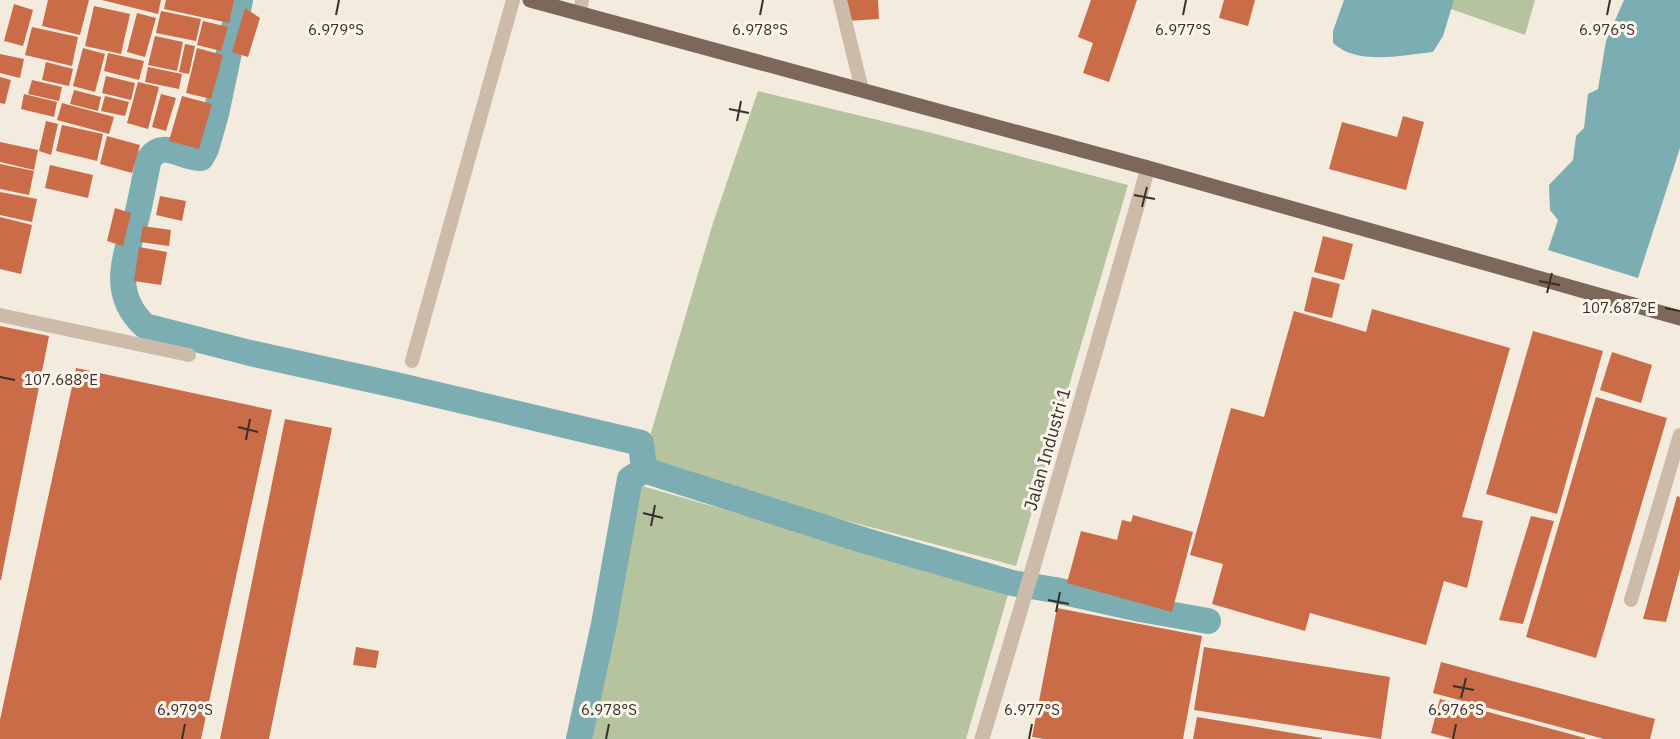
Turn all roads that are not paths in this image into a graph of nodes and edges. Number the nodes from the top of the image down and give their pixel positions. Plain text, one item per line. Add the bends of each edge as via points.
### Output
1 (513, 0) edge
2 (530, 0) edge
3 (840, 0) edge
4 (581, 7) edge
5 (862, 90) junction
6 (1148, 168) junction
7 (0, 315) edge
8 (1680, 318) edge
9 (189, 355) dead end
10 (412, 361) dead end
11 (1680, 435) edge
12 (1631, 600) dead end
13 (982, 739) edge

1 - 10 lane
2 - 4 main road
3 - 5 lane
4 - 5 main road
5 - 6 main road
6 - 8 main road
6 - 13 street, Jalan Industri 1
7 - 9 lane
11 - 12 lane

